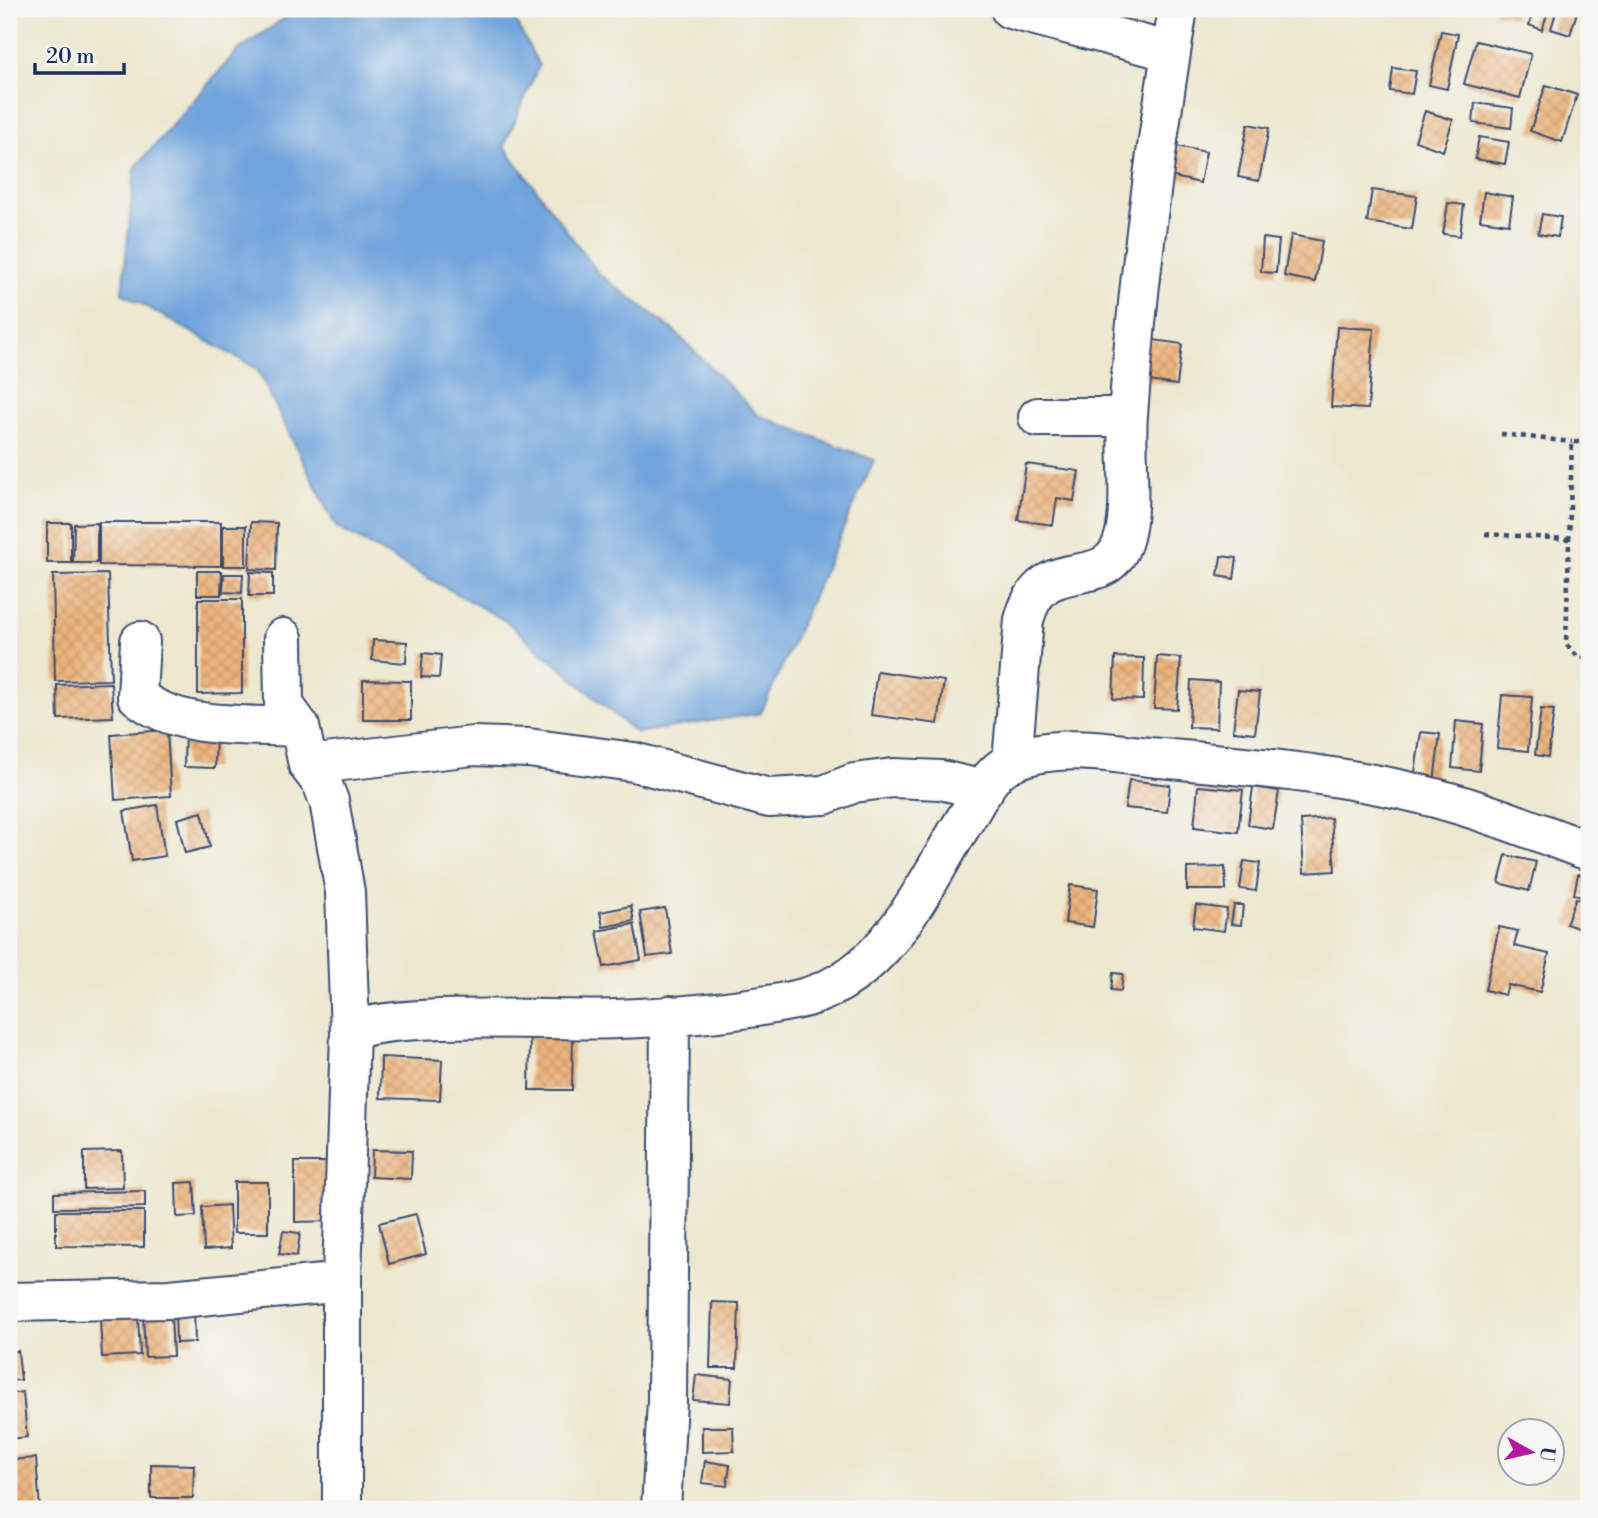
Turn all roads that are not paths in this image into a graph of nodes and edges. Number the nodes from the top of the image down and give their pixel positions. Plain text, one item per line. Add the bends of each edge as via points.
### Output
1 (1010, 9) edge
2 (1178, 9) edge
3 (1171, 52) junction
4 (1038, 417) dead end
5 (1127, 417) junction
6 (284, 638) dead end
7 (140, 641) dead end
8 (300, 727) junction
9 (1012, 761) junction
10 (308, 765) junction
11 (984, 790) junction
12 (1589, 851) edge
13 (670, 1015) junction
14 (350, 1033) junction
15 (342, 1277) junction
16 (9, 1302) edge
17 (342, 1509) edge
18 (661, 1509) edge

1 - 3 street
2 - 3 street
3 - 5 street via 1154,161
4 - 5 street
5 - 9 street via 1121,547 1107,566 1053,580 1036,589 1028,603
6 - 8 street via 284,705
7 - 8 street via 137,696 150,707 178,719
8 - 10 street
9 - 11 street
9 - 12 street via 1059,750 1207,762 1372,783 1453,803
10 - 11 street via 473,746 528,748 634,762 769,798 824,795 854,783 893,778 941,780
10 - 14 street via 329,801 345,892
11 - 13 street via 896,931 840,983 827,992 789,1002
13 - 14 street via 414,1021 361,1026
13 - 18 street via 667,1402
14 - 15 street
15 - 16 street via 320,1285 170,1299
15 - 17 street

